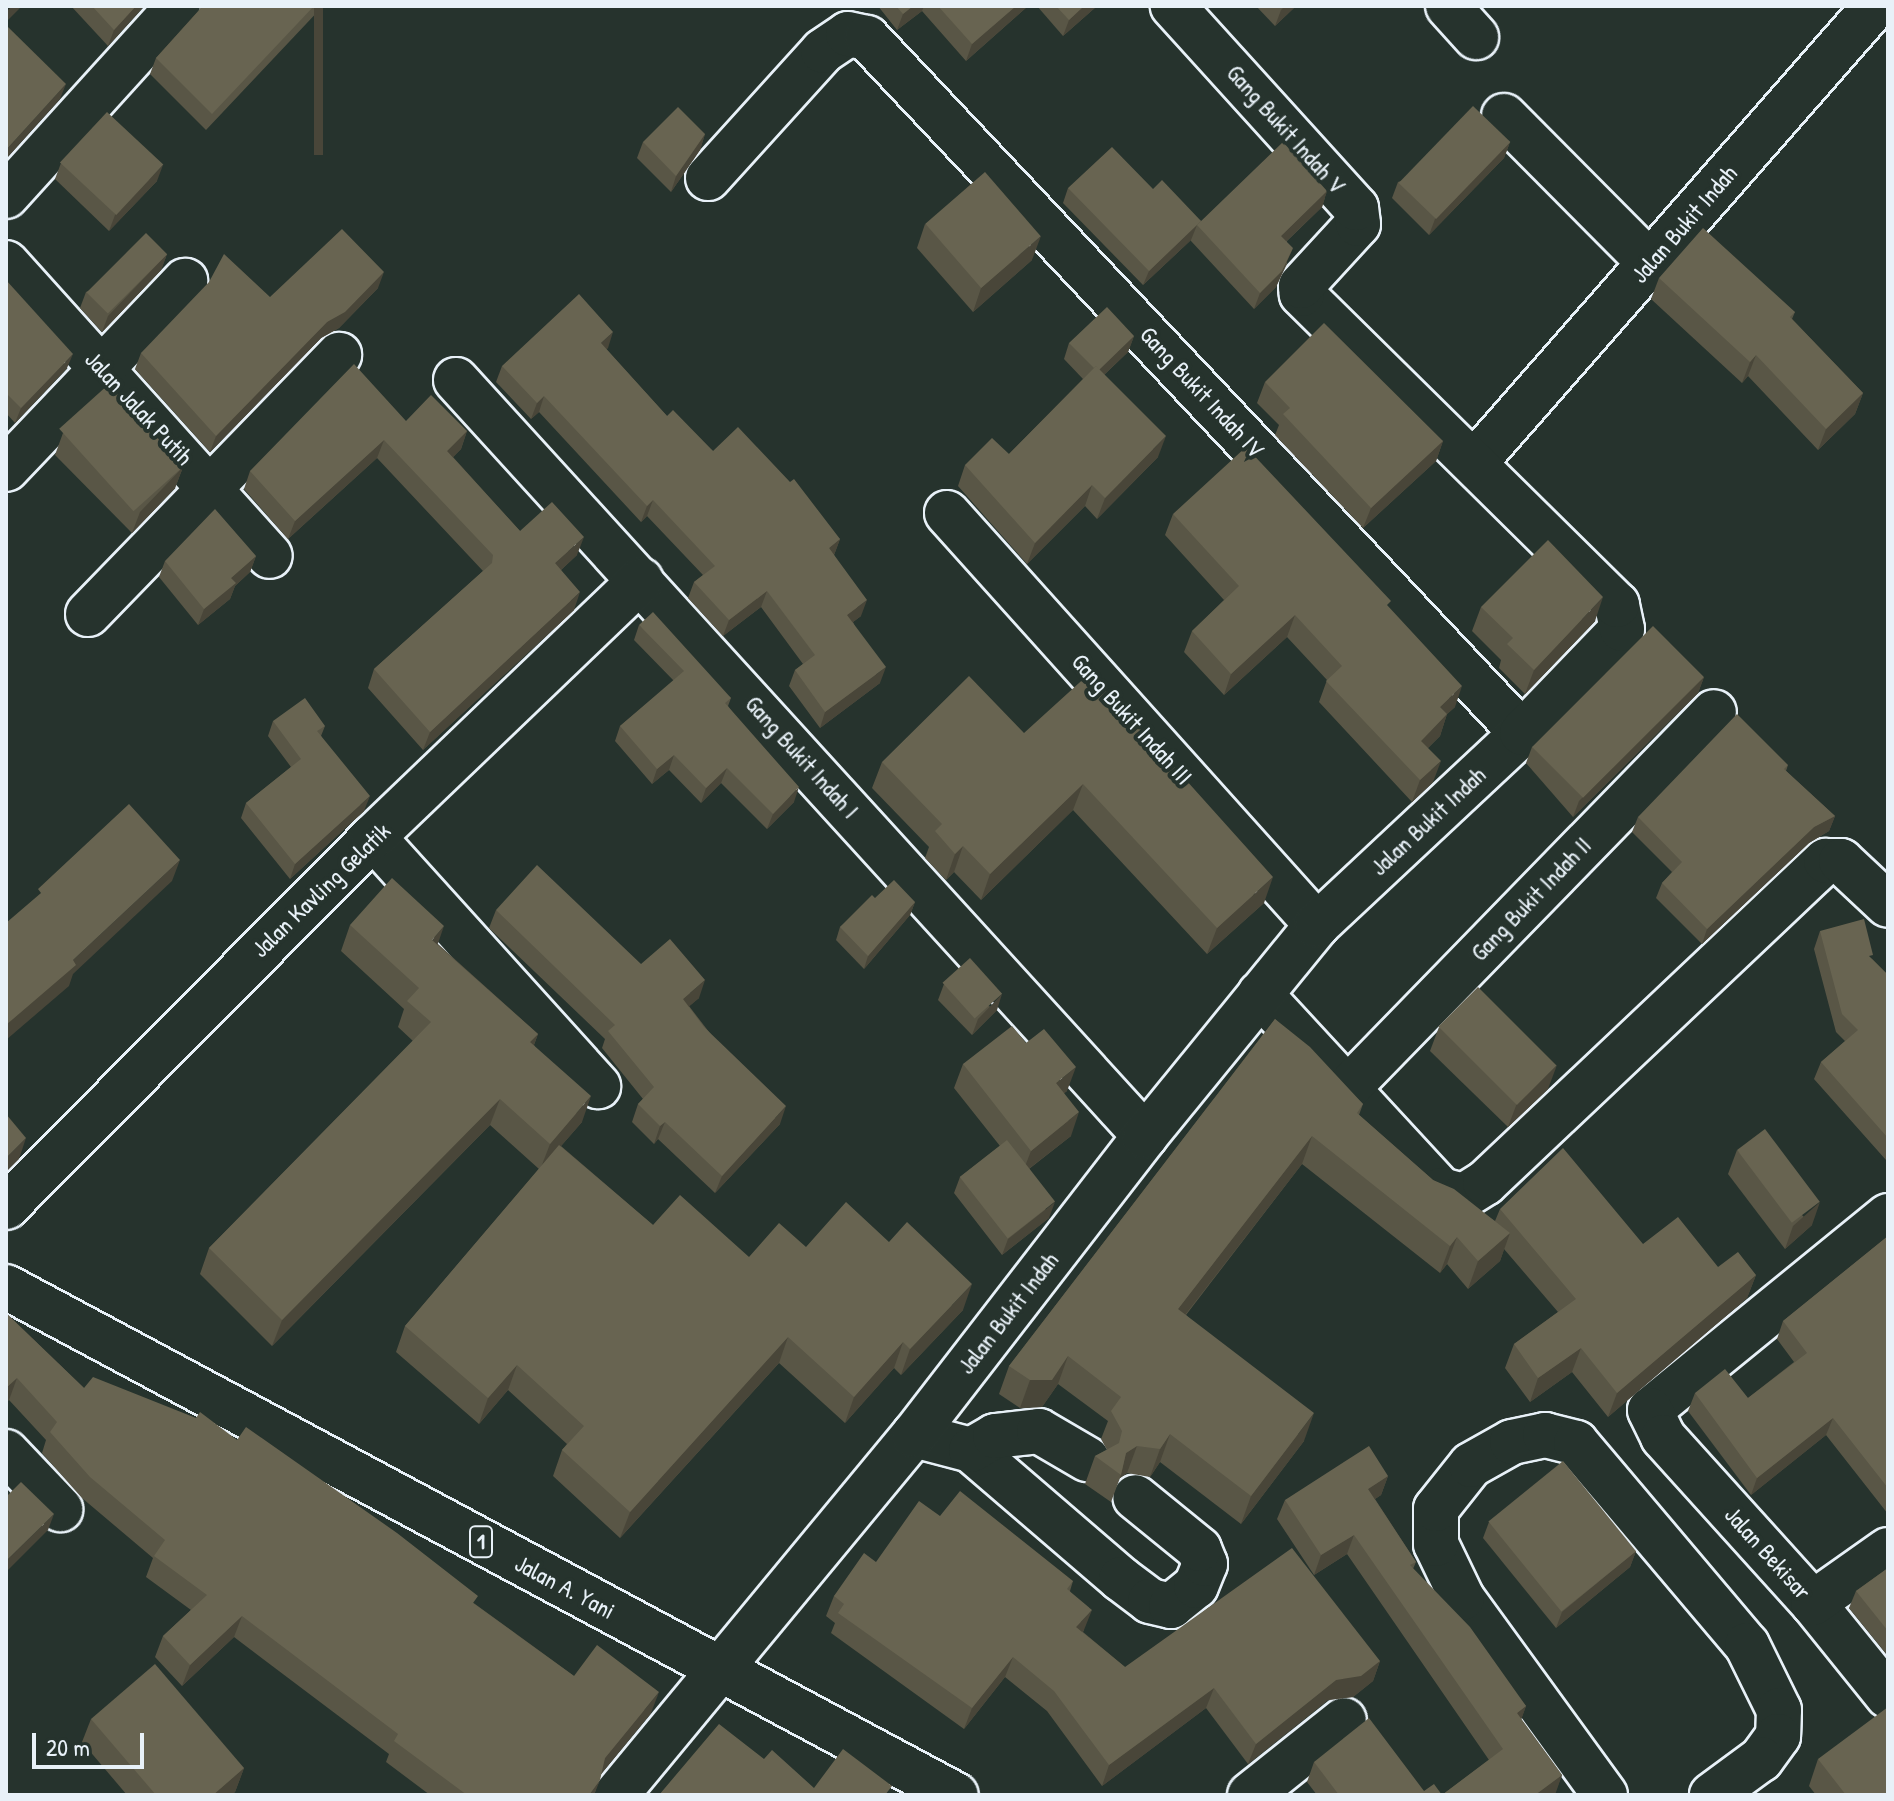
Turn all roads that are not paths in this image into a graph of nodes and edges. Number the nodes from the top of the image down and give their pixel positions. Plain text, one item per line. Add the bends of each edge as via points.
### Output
1 (178, 6) edge
2 (1173, 6) edge
3 (1875, 6) edge
4 (1504, 116) dead end
5 (708, 178) dead end
6 (6, 196) edge
7 (6, 263) edge
8 (1650, 263) junction
9 (185, 281) dead end
10 (339, 355) dead end
11 (102, 370) junction
12 (456, 380) dead end
13 (1475, 462) junction
14 (6, 469) edge
15 (214, 488) junction
16 (947, 513) dead end
17 (270, 556) dead end
18 (641, 580) junction
19 (88, 614) dead end
20 (1714, 712) dead end
21 (1522, 733) junction
22 (373, 837) junction
23 (1888, 905) edge
24 (1317, 925) junction
25 (1260, 994) junction
26 (598, 1086) dead end
27 (1349, 1087) junction
28 (1145, 1136) junction
29 (6, 1207) edge
30 (1888, 1216) edge
31 (6, 1287) edge
32 (914, 1435) junction
33 (971, 1450) junction
34 (1087, 1459) dead end
35 (9, 1464) edge
36 (1135, 1497) dead end
37 (60, 1509) dead end
38 (1888, 1550) edge
39 (1813, 1603) junction
40 (722, 1671) junction
41 (1888, 1696) edge
42 (1344, 1720) dead end
43 (616, 1795) edge
44 (956, 1795) edge
45 (1250, 1795) edge
46 (1605, 1795) edge
47 (1712, 1795) edge

1 - 6 main road
2 - 13 main road, Gang Bukit Indah V via 1356,208 1358,224 1301,286 1302,294
3 - 8 main road, Jalan Bukit Indah
4 - 8 main road
5 - 21 main road, Gang Bukit Indah IV via 823,51 848,34 859,34 882,50
7 - 11 main road, Jalan Jalak Putih
8 - 13 main road, Jalan Bukit Indah
9 - 11 main road
10 - 15 main road
11 - 14 main road
11 - 15 main road, Jalan Jalak Putih
12 - 18 main road, Gang Bukit Indah I
13 - 21 main road, Jalan Bukit Indah via 1617,605 1621,621 1618,638
15 - 17 main road, Jalan Jalak Putih
15 - 19 main road
16 - 24 main road, Gang Bukit Indah III
18 - 22 main road, Jalan Kavling Gelatik
18 - 28 main road, Gang Bukit Indah I
20 - 27 main road, Gang Bukit Indah II
21 - 24 main road, Jalan Bukit Indah
22 - 26 main road
22 - 29 main road, Jalan Kavling Gelatik
23 - 27 main road via 1841,861 1826,861 1485,1183 1464,1196 1441,1190
24 - 25 main road, Jalan Bukit Indah
25 - 27 main road
25 - 28 main road, Jalan Bukit Indah
28 - 32 main road, Jalan Bukit Indah
30 - 39 main road, Jalan Bekisar via 1650,1410 1663,1437
31 - 40 main road, Jalan A. Yani / 1
32 - 33 main road
32 - 40 main road, Jalan Bukit Indah
33 - 34 main road via 995,1436 1039,1431
33 - 36 main road via 1121,1579 1150,1601 1171,1606 1196,1586 1205,1564 1199,1549
35 - 37 main road
38 - 39 main road
39 - 41 main road, Jalan Bekisar
40 - 43 main road, Jalan Bukit Indah
40 - 44 main road, Jalan A. Yani / 1
42 - 45 main road
46 - 47 main road via 1462,1598 1436,1544 1436,1509 1471,1465 1512,1442 1545,1435 1576,1443 1747,1645 1779,1710 1778,1736 1761,1759

